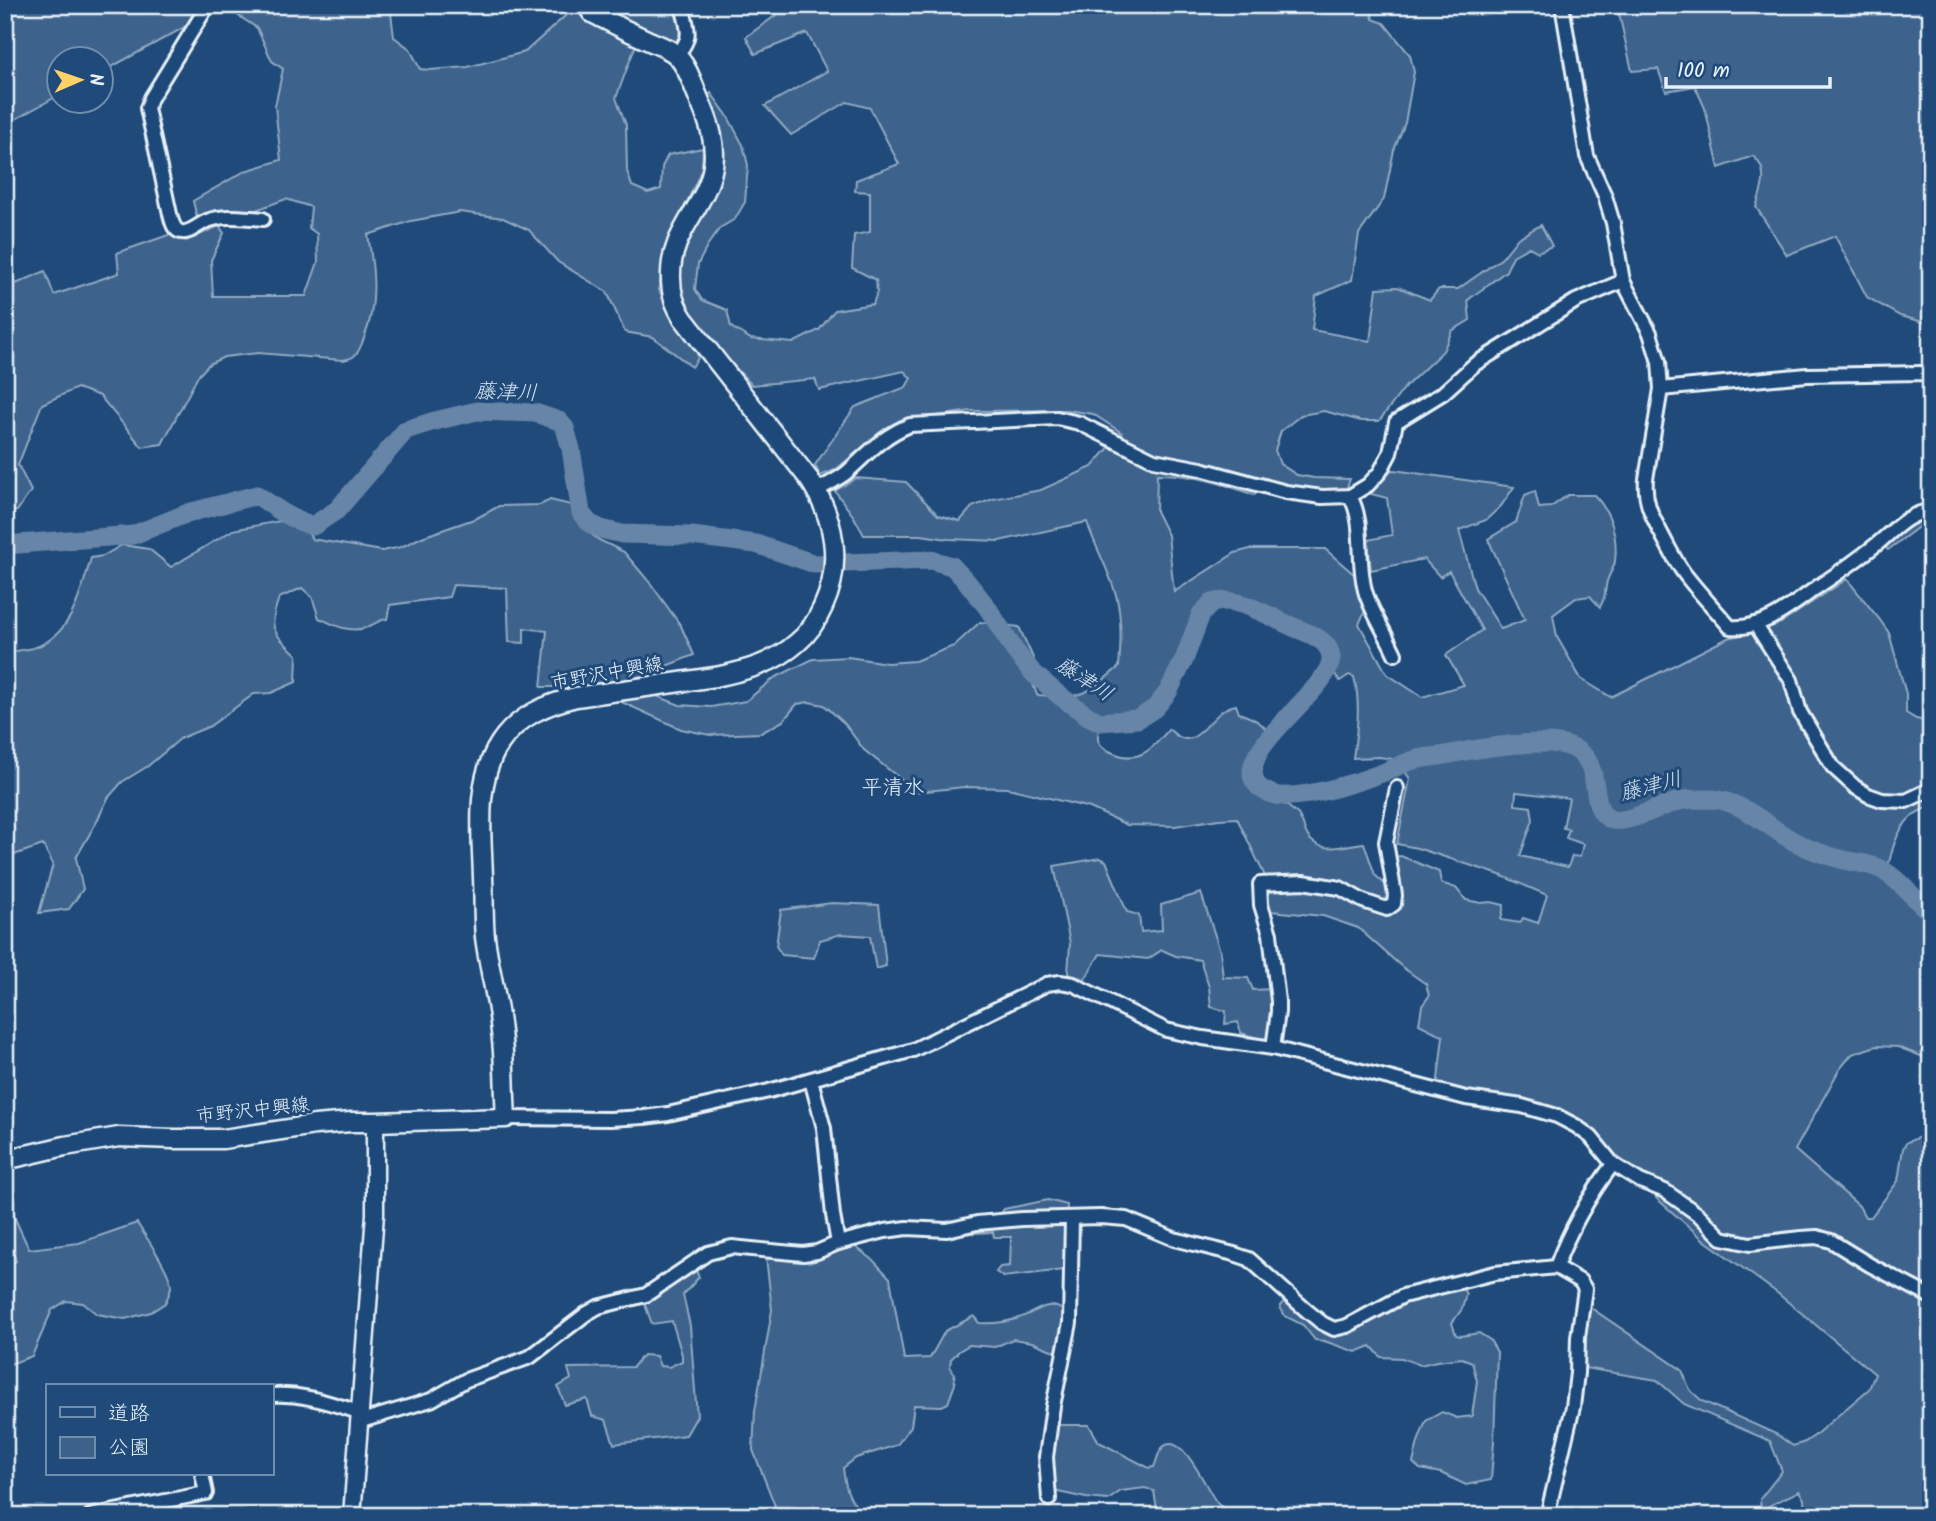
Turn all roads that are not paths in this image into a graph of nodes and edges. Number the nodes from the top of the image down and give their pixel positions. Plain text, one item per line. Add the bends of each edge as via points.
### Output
1 (208, 5) edge
2 (587, 5) edge
3 (682, 5) edge
4 (1562, 5) edge
5 (677, 55) junction
6 (263, 219) dead end
7 (1623, 281) junction
8 (1931, 375) edge
9 (1661, 389) junction
10 (816, 491) junction
11 (1350, 496) junction
12 (1931, 511) edge
13 (1755, 624) junction
14 (1395, 654) dead end
15 (1397, 788) dead end
16 (1931, 789) edge
17 (1273, 1048) junction
18 (811, 1080) junction
19 (506, 1118) junction
20 (375, 1122) junction
21 (5, 1160) edge
22 (1613, 1164) junction
23 (1072, 1219) junction
24 (838, 1243) junction
25 (1556, 1267) junction
26 (1931, 1297) edge
27 (273, 1395) edge
28 (359, 1417) junction
29 (202, 1476) edge
30 (1048, 1499) dead end
31 (90, 1516) edge
32 (352, 1516) edge
33 (1547, 1516) edge

1 - 6 street via 147,108 170,214 179,232 226,216
2 - 5 main road via 592,13
3 - 5 street via 689,36
4 - 7 street via 1583,138 1613,223
5 - 10 main road, 市野沢中興線 via 707,120 714,164 675,246 670,276 675,305
7 - 9 street via 1650,333
7 - 11 street via 1576,301 1475,364 1443,393 1396,422 1390,453 1380,472
8 - 9 street via 1807,375
9 - 13 street via 1645,491 1652,518 1687,578 1730,627
10 - 11 street via 844,474 894,431 910,425 1057,418 1079,423 1154,460 1286,492
10 - 19 main road, 市野沢中興線 via 831,524 833,576 820,614 800,641 767,662 732,674 576,697 545,706 517,725 489,765 481,819 485,936 502,1032
11 - 14 street via 1356,506 1366,593
12 - 13 street via 1906,520 1783,612
13 - 16 street via 1791,680 1800,712 1833,767 1861,791 1882,800 1906,801
15 - 17 street via 1386,842 1395,895 1394,904 1387,909 1340,888 1303,881 1260,884 1278,1001
17 - 18 street via 1166,1030 1073,984 1060,982 1047,984 913,1050
17 - 22 street via 1466,1098 1549,1113 1591,1137
18 - 19 street via 656,1115
18 - 24 street via 824,1128
19 - 20 main road, 市野沢中興線
20 - 21 main road, 市野沢中興線 via 316,1125 223,1139 120,1137
20 - 28 street via 375,1214
22 - 25 street via 1575,1221
22 - 26 street via 1665,1191 1722,1238 1750,1244 1817,1237
23 - 24 street via 1022,1219 947,1230 906,1228
23 - 25 street via 1126,1219 1174,1239 1249,1259 1334,1329 1403,1296 1495,1273
23 - 30 street via 1070,1323 1046,1457
24 - 28 street via 803,1254 732,1247 708,1253 646,1295 586,1314 530,1357 466,1380 431,1400
25 - 33 street via 1586,1289 1573,1407
27 - 28 street via 307,1396
28 - 32 street
29 - 31 street via 206,1493

